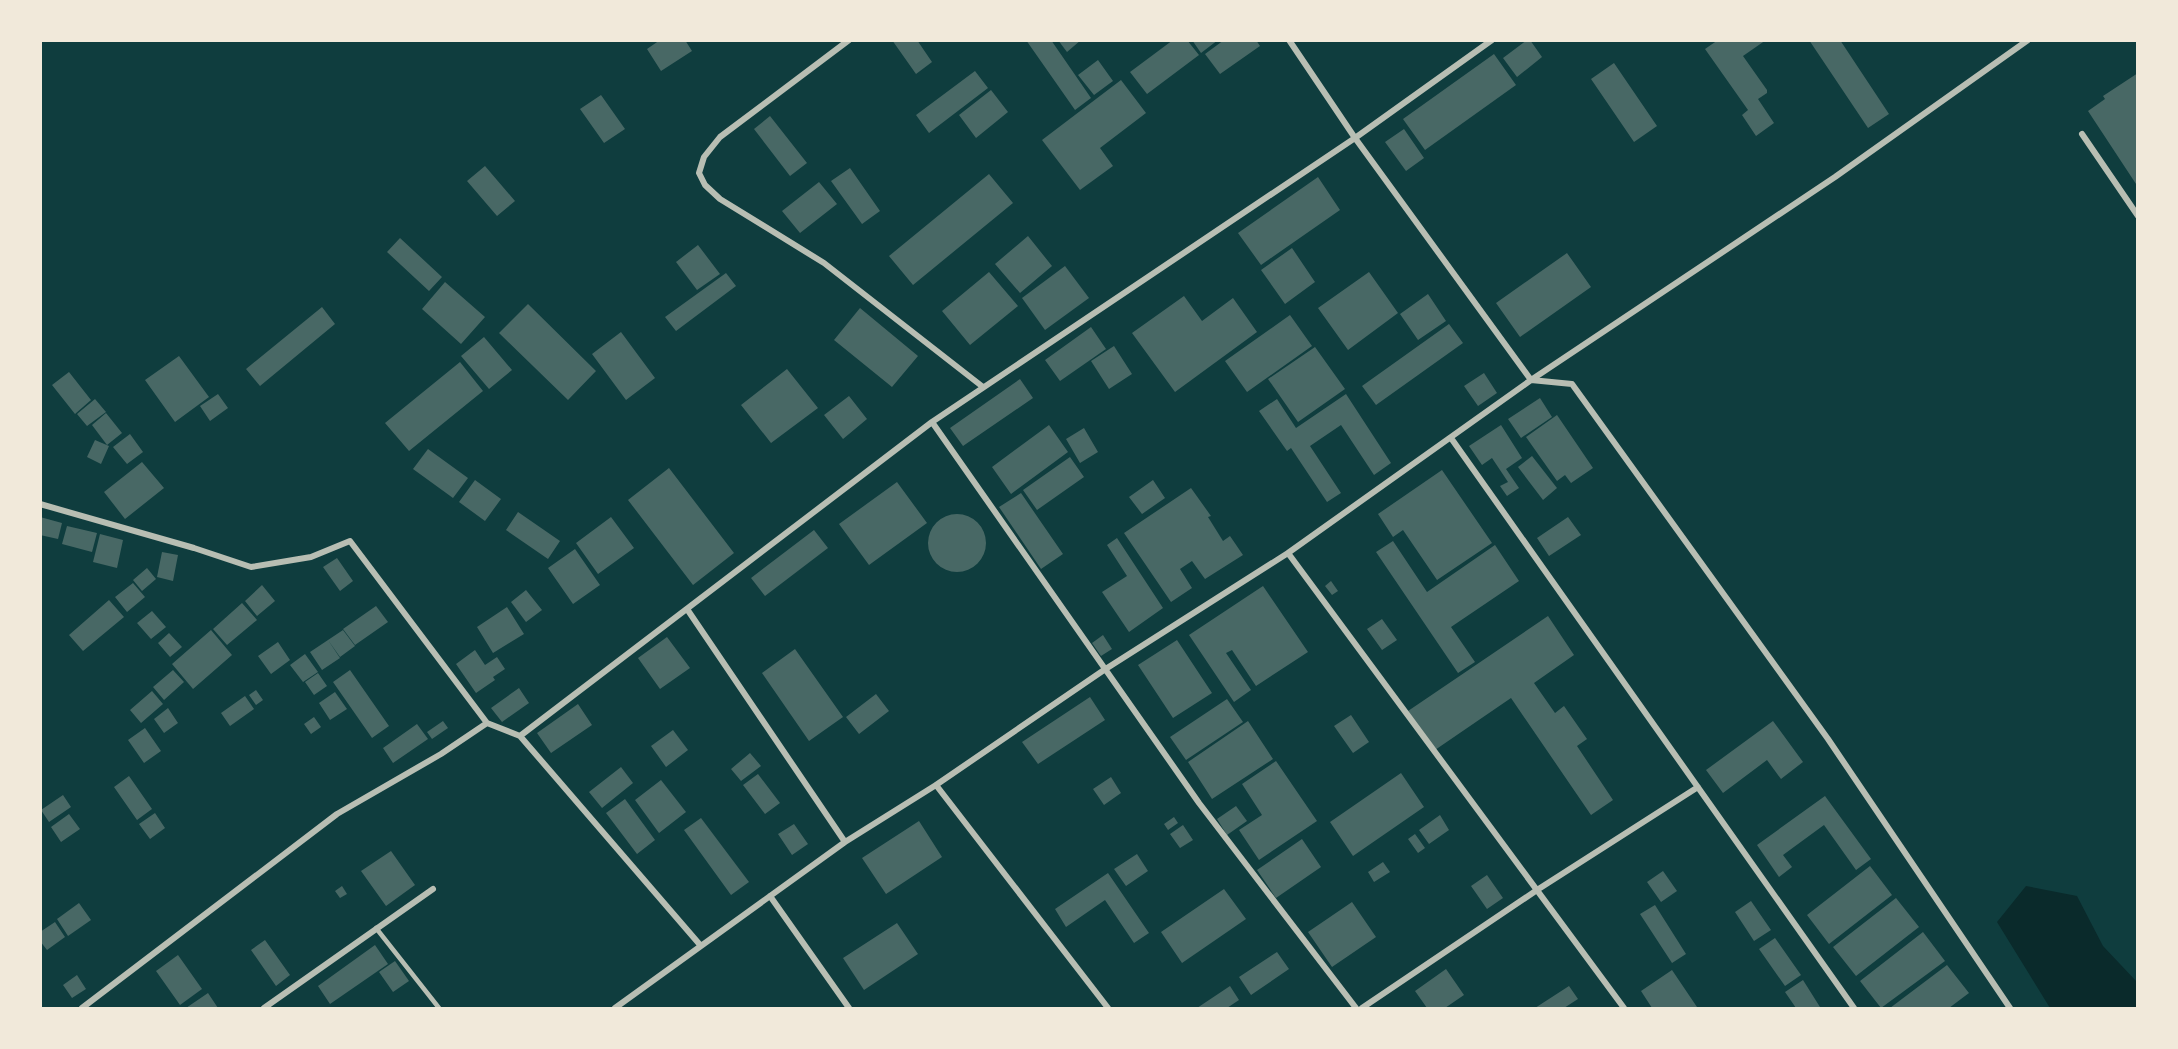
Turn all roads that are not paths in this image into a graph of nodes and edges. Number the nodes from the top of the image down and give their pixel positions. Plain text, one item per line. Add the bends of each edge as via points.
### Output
1 (849, 40) edge
2 (1289, 40) edge
3 (1492, 40) edge
4 (2028, 40) edge
5 (2082, 134) dead end
6 (1355, 138) junction
7 (2138, 216) edge
8 (1531, 380) junction
9 (983, 387) junction
10 (932, 422) junction
11 (1451, 438) junction
12 (40, 504) edge
13 (1288, 553) junction
14 (687, 609) junction
15 (1104, 670) junction
16 (487, 723) junction
17 (520, 736) junction
18 (936, 785) junction
19 (1698, 787) junction
20 (845, 842) junction
21 (433, 889) dead end
22 (1537, 890) junction
23 (770, 896) junction
24 (376, 928) junction
25 (700, 946) junction
26 (82, 1008) edge
27 (264, 1008) edge
28 (439, 1008) edge
29 (615, 1008) edge
30 (849, 1008) edge
31 (1108, 1008) edge
32 (1356, 1008) edge
33 (1362, 1008) edge
34 (1623, 1008) edge
35 (1854, 1008) edge
36 (2010, 1008) edge

1 - 9 street via 720,137 704,157 699,173 720,199 824,262
2 - 6 street
3 - 6 street
4 - 8 street via 1835,177
5 - 7 street
6 - 8 street
6 - 9 street
8 - 11 street
8 - 36 street via 1572,384 1828,739
9 - 10 street
10 - 14 street
10 - 15 street
11 - 13 street
11 - 19 street
12 - 16 street via 251,567 311,557 350,541
13 - 15 street
13 - 22 street
14 - 17 street
14 - 20 street
15 - 18 street
15 - 32 street via 1199,803
16 - 17 street
16 - 26 street via 337,814
17 - 25 street
18 - 20 street
18 - 31 street
19 - 22 street
19 - 35 street
20 - 23 street
21 - 24 street
22 - 33 street
22 - 34 street
23 - 25 street
23 - 30 street
24 - 27 street
24 - 28 lane
25 - 29 street

